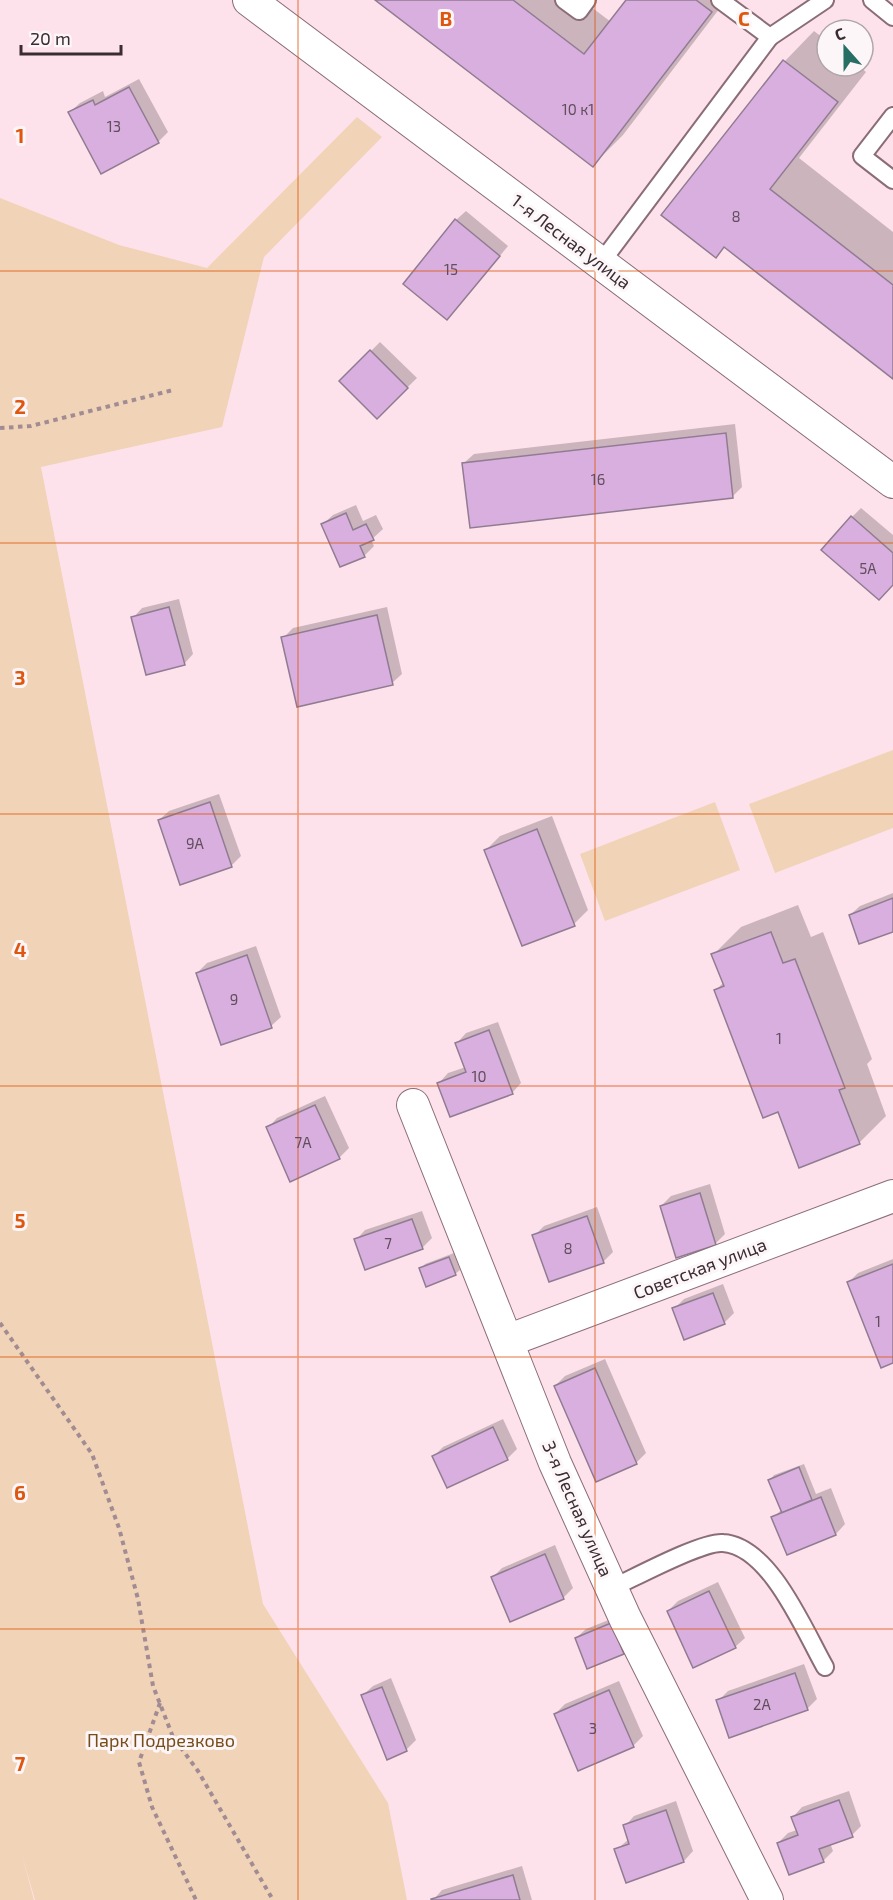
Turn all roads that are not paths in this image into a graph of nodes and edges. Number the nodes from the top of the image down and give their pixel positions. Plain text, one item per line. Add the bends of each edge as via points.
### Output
1 (249, 0) edge
2 (564, 0) edge
3 (587, 0) edge
4 (720, 0) edge
5 (825, 0) edge
6 (872, 0) edge
7 (893, 17) edge
8 (770, 38) junction
9 (893, 116) edge
10 (893, 180) edge
11 (600, 264) junction
12 (893, 482) edge
13 (413, 1106) dead end
14 (893, 1196) edge
15 (507, 1341) junction
16 (612, 1588) junction
17 (825, 1667) dead end
18 (767, 1900) edge

1 - 11 street, 1-я Лесная улица
2 - 3 lane via 579,11
4 - 8 lane
5 - 8 lane
6 - 7 lane
8 - 11 lane
9 - 10 lane via 862,156
11 - 12 street, 1-я Лесная улица
13 - 15 street, 3-я Лесная улица
14 - 15 street, Советская улица
15 - 16 street, 3-я Лесная улица via 555,1463
16 - 17 lane via 705,1546 723,1542 748,1551 771,1572
16 - 18 street, 3-я Лесная улица

